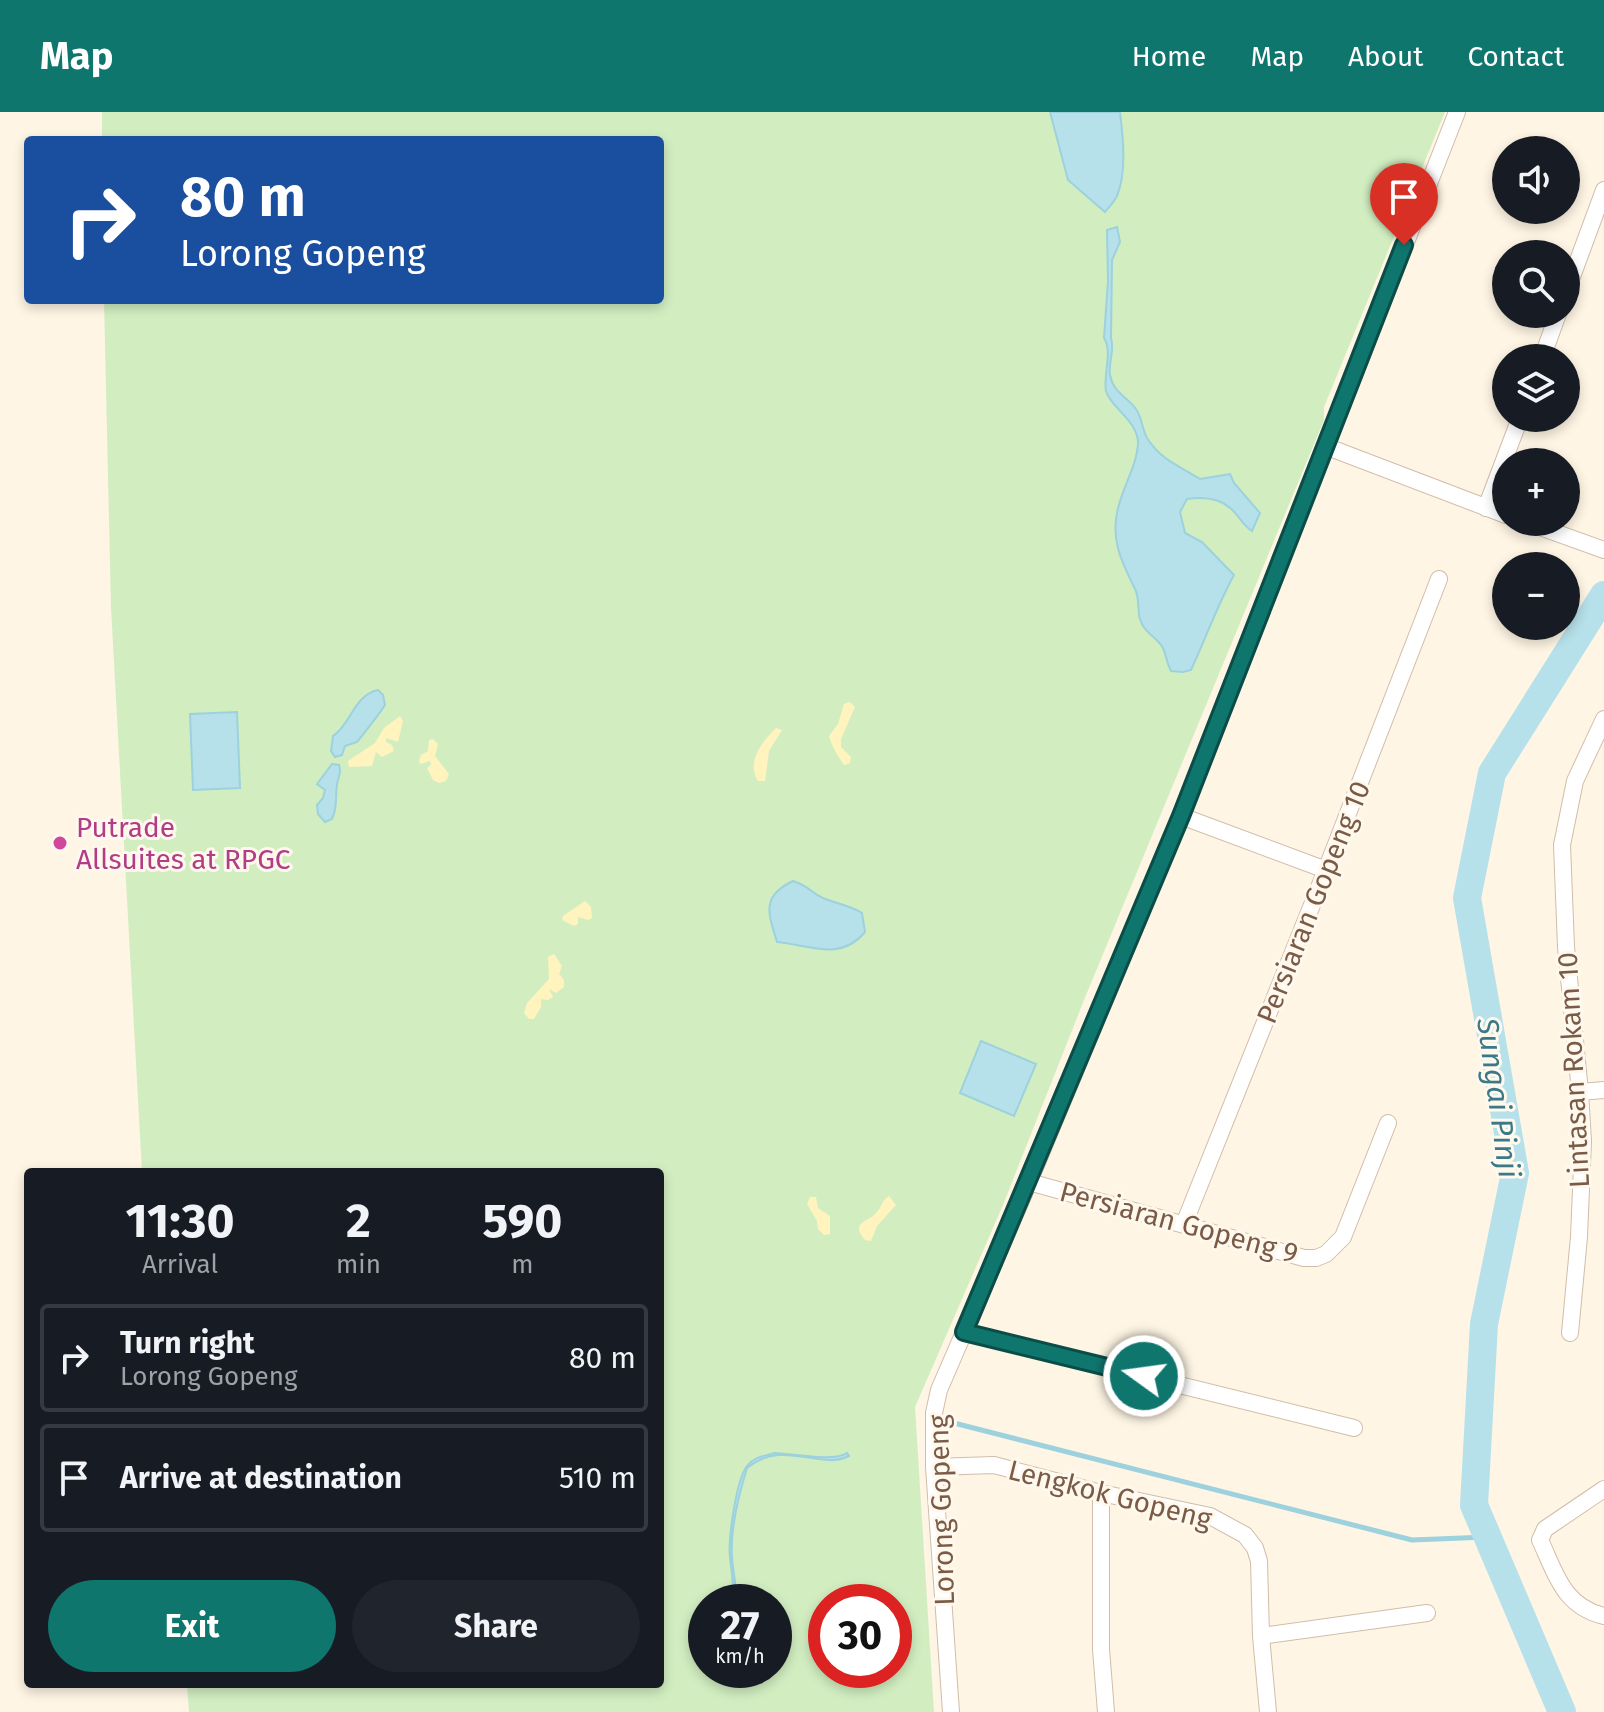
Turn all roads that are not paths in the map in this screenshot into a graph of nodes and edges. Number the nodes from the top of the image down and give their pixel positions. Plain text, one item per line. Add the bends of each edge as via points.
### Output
1 (1457, 112) edge
2 (1604, 190) edge
3 (1580, 255) edge
4 (1515, 432) edge
5 (1325, 446) junction
6 (1486, 508) junction
7 (1492, 510) edge
8 (1565, 536) edge
9 (1604, 550) edge
10 (1439, 579) dead end
11 (1604, 719) edge
12 (1181, 816) junction
13 (1326, 870) junction
14 (1604, 1090) edge
15 (1580, 1092) junction
16 (1388, 1123) dead end
17 (1029, 1182) junction
18 (1184, 1224) junction
19 (964, 1332) junction
20 (1570, 1333) dead end
21 (1354, 1428) dead end
22 (934, 1467) junction
23 (1604, 1489) edge
24 (1101, 1493) junction
25 (1427, 1613) dead end
26 (1604, 1616) edge
27 (1261, 1636) junction
28 (951, 1712) edge
29 (1106, 1712) edge
30 (1268, 1712) edge

1 - 5 street, Lorong Gopeng
2 - 3 street
4 - 6 street
5 - 6 street
5 - 12 street, Lorong Gopeng
6 - 7 street
8 - 9 street
10 - 13 street, Persiaran Gopeng 10
11 - 15 street, Lintasan Rokam 10 via 1575,781 1562,845
12 - 13 street
12 - 17 street, Lorong Gopeng
13 - 18 street, Persiaran Gopeng 10
14 - 15 street
15 - 20 street, Lintasan Rokam 10 via 1583,1141
16 - 18 street, Persiaran Gopeng 9 via 1343,1237 1326,1254 1304,1258
17 - 18 street, Persiaran Gopeng 9
17 - 19 street, Lorong Gopeng
19 - 21 street
19 - 22 street, Lorong Gopeng via 939,1390
22 - 24 street, Lengkok Gopeng via 994,1465
22 - 28 street, Lorong Gopeng
23 - 26 street via 1545,1529 1540,1540 1566,1594
24 - 27 street, Lengkok Gopeng via 1210,1516 1245,1535 1259,1561
24 - 29 street
25 - 27 street
27 - 30 street, Lengkok Gopeng

